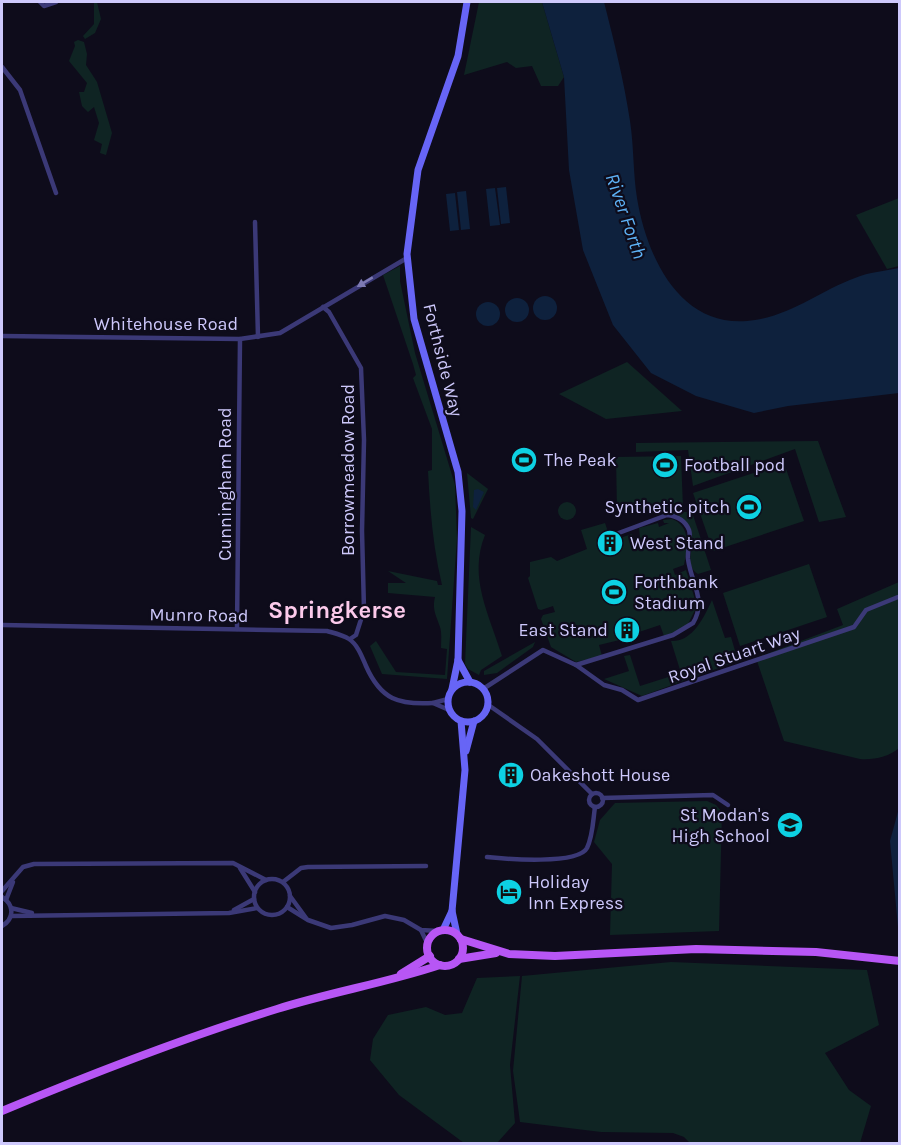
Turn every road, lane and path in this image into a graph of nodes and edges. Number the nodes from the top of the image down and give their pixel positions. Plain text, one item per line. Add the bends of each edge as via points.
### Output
1 (40, 2) edge
2 (56, 2) edge
3 (467, 2) edge
4 (2, 67) edge
5 (56, 193) dead end
6 (255, 222) dead end
7 (407, 258) junction
8 (323, 307) junction
9 (2, 336) edge
10 (258, 337) junction
11 (240, 339) junction
12 (616, 534) dead end
13 (898, 597) edge
14 (2, 625) edge
15 (237, 629) junction
16 (350, 639) junction
17 (458, 660) junction
18 (576, 665) junction
19 (470, 682) junction
20 (453, 689) junction
21 (483, 689) junction
22 (448, 699) junction
23 (433, 704) junction
24 (488, 704) junction
25 (449, 710) junction
26 (461, 721) junction
27 (474, 721) junction
28 (465, 753) junction
29 (592, 794) junction
30 (602, 798) junction
31 (728, 805) dead end
32 (595, 807) junction
33 (487, 857) dead end
34 (239, 865) junction
35 (426, 866) dead end
36 (14, 879) junction
37 (266, 880) junction
38 (283, 882) junction
39 (2, 891) edge
40 (255, 892) junction
41 (290, 894) junction
42 (4, 899) edge
43 (254, 899) junction
44 (286, 907) junction
45 (11, 908) junction
46 (258, 908) junction
47 (452, 911) junction
48 (229, 913) junction
49 (38, 915) junction
50 (11, 916) junction
51 (308, 920) junction
52 (2, 926) edge
53 (421, 930) junction
54 (441, 930) junction
55 (459, 936) junction
56 (428, 945) junction
57 (497, 952) junction
58 (430, 956) junction
59 (459, 959) junction
60 (900, 961) edge
61 (440, 965) junction
62 (390, 982) junction
63 (2, 1111) edge

1 - 2 street via 44,6
3 - 7 street, Forthside Way via 458,56 418,170
4 - 5 street via 20,90
6 - 10 street
7 -> 8 street, Whitehouse Road
7 - 17 street, Forthside Way via 414,319 458,472 462,526
8 - 10 street, Whitehouse Road via 280,333
8 - 16 street, Borrowmeadow Road via 361,368 364,610 356,635
9 - 11 street, Whitehouse Road
10 - 11 street, Whitehouse Road
11 - 15 street, Cunningham Road
12 - 18 street via 667,515 680,518 690,533 688,561 700,608 688,628
13 - 18 street, Royal Stuart Way via 866,610 854,627 639,700 604,685
14 - 15 street, Munro Road
15 - 16 street, Munro Road via 327,632
16 - 23 street via 377,685 393,700 406,705
17 - 19 street
17 - 20 street, Forthside Way
18 - 21 street, Royal Stuart Way via 543,650
19 - 20 street
19 - 21 street
20 - 22 street
21 - 24 street
22 - 23 street
22 - 25 street
23 - 25 street
24 - 27 street via 484,714
24 - 29 street via 537,739
25 - 26 street
26 - 27 street
26 - 28 street
27 - 28 street
28 - 47 street
29 - 30 street
29 - 32 street via 589,801
30 - 31 street via 713,795
30 - 32 street
32 - 33 street via 591,835 579,855 547,859
34 - 36 street via 34,864 23,867
34 - 37 street
34 - 40 street
35 - 38 street via 308,867
36 - 39 street
36 - 42 street
37 - 38 street
37 - 40 street
38 - 41 street
40 - 43 street
41 - 44 street
41 - 51 street
42 - 45 street
43 - 46 street
43 - 48 street
44 - 46 street via 274,915
44 - 51 street
45 - 49 street
45 - 50 street
46 - 48 street
47 - 54 street
47 - 55 street
48 - 49 street
49 - 50 street
50 - 52 street
51 - 53 street via 331,928 385,916 404,920
53 - 54 street
53 - 56 street
54 - 55 main road
54 - 56 main road
55 - 57 main road
55 - 59 main road via 463,949
56 - 58 main road
57 - 59 main road
57 - 60 main road via 555,956 753,950
58 - 61 main road
58 - 62 main road
59 - 61 main road
61 - 62 main road
62 - 63 main road via 277,1009

